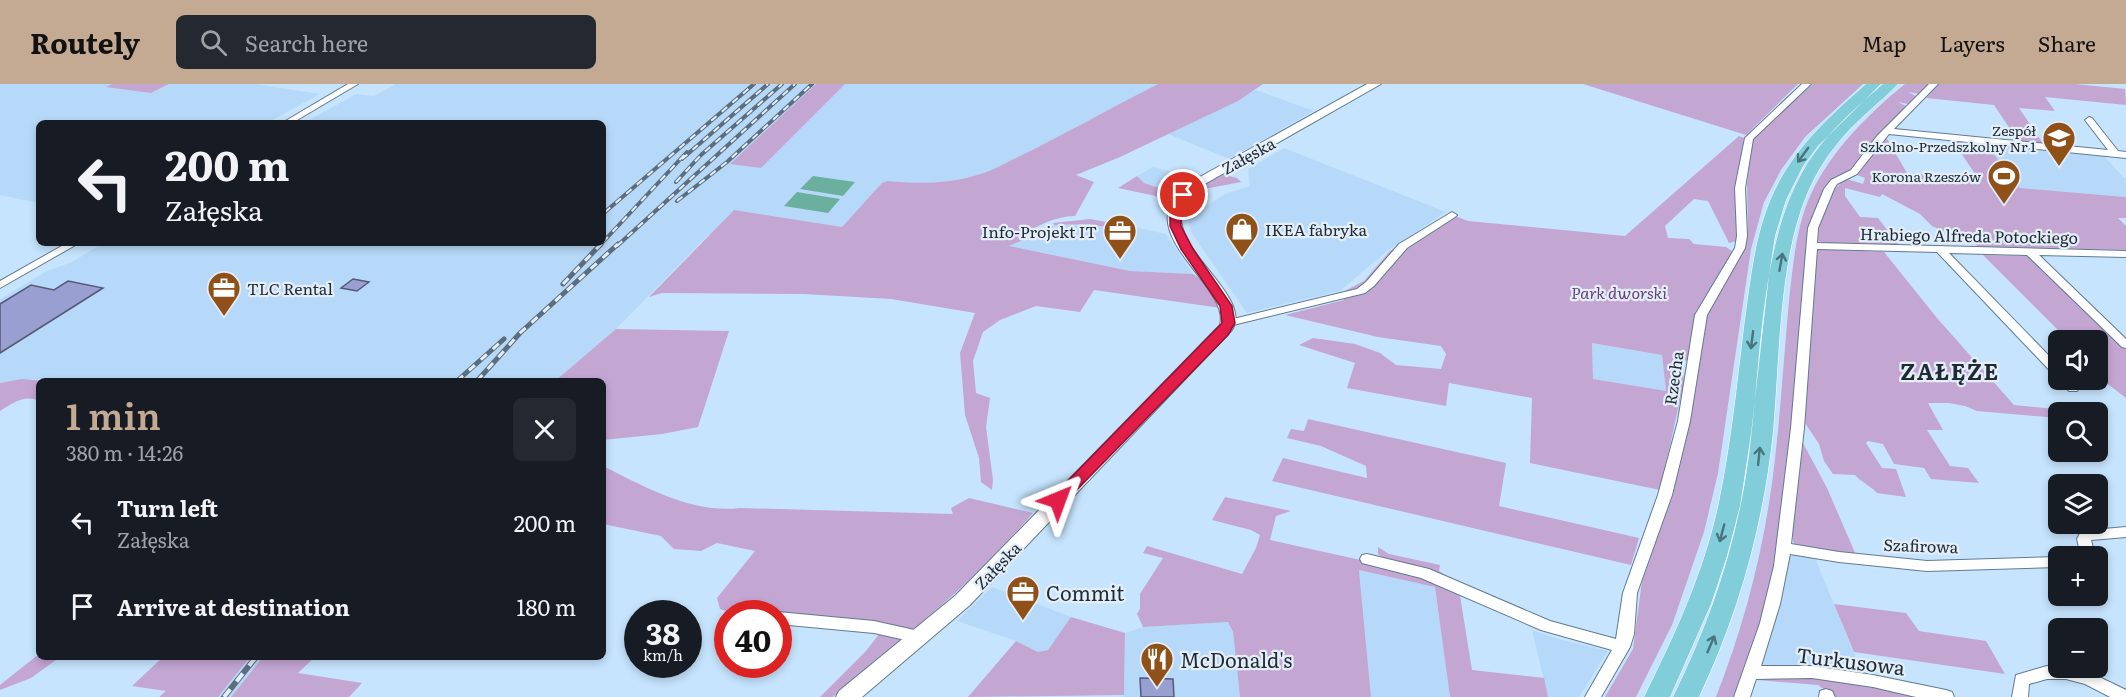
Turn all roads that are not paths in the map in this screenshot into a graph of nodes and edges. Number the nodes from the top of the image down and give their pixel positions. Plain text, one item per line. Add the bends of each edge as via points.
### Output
1 (354, 84) edge
2 (1375, 84) edge
3 (1807, 84) edge
4 (1874, 84) edge
5 (1891, 84) edge
6 (1934, 84) edge
7 (291, 120) edge
8 (2089, 120) dead end
9 (1887, 131) junction
10 (2115, 154) junction
11 (2126, 155) edge
12 (1452, 215) dead end
13 (69, 246) edge
14 (1812, 246) junction
15 (1940, 249) junction
16 (2030, 252) junction
17 (2126, 254) edge
18 (0, 285) edge
19 (1228, 323) junction
20 (2126, 345) edge
21 (2048, 362) edge
22 (2126, 532) edge
23 (2086, 546) edge
24 (1784, 548) junction
25 (1367, 559) dead end
26 (2048, 562) edge
27 (792, 619) edge
28 (919, 637) junction
29 (1622, 646) junction
30 (1751, 673) junction
31 (847, 697) edge
32 (1593, 697) edge
33 (1657, 697) edge
34 (1686, 697) edge
35 (1742, 697) edge
36 (1946, 697) edge
37 (2020, 697) edge
38 (2125, 697) edge

1 - 7 street
2 - 19 street, Załęska via 1192,187 1178,203 1174,215 1178,234 1226,306
3 - 29 street, Rzecha via 1749,138 1740,188 1740,248 1701,315 1684,421 1665,495 1630,593
4 -> 33 main road via 1820,133 1779,196 1761,266 1728,507 1699,604
34 -> 5 main road via 1727,605 1744,542 1758,462 1779,271 1794,206 1811,169 1834,138
6 - 9 street
8 - 10 street
9 - 10 street
9 - 14 street via 1854,172 1828,189 1816,219
10 - 11 street
12 - 19 street via 1403,246 1361,291
13 - 18 street
14 - 15 street, Hrabiego Alfreda Potockiego
14 - 24 street
15 - 16 street, Hrabiego Alfreda Potockiego
15 - 21 street
16 - 17 street, Hrabiego Alfreda Potockiego
16 - 20 street
19 - 28 street, Załęska via 998,565
22 - 23 street via 2086,535
24 - 26 street, Szafirowa via 1927,566
24 - 30 street
25 - 29 street via 1424,573 1546,626
27 - 28 street via 874,627
28 - 31 street, Załęska
29 - 32 street, Rzecha
30 - 35 street
30 - 36 street, Turkusowa via 1812,672
37 - 38 street via 2022,680 2028,676 2058,673 2081,675

